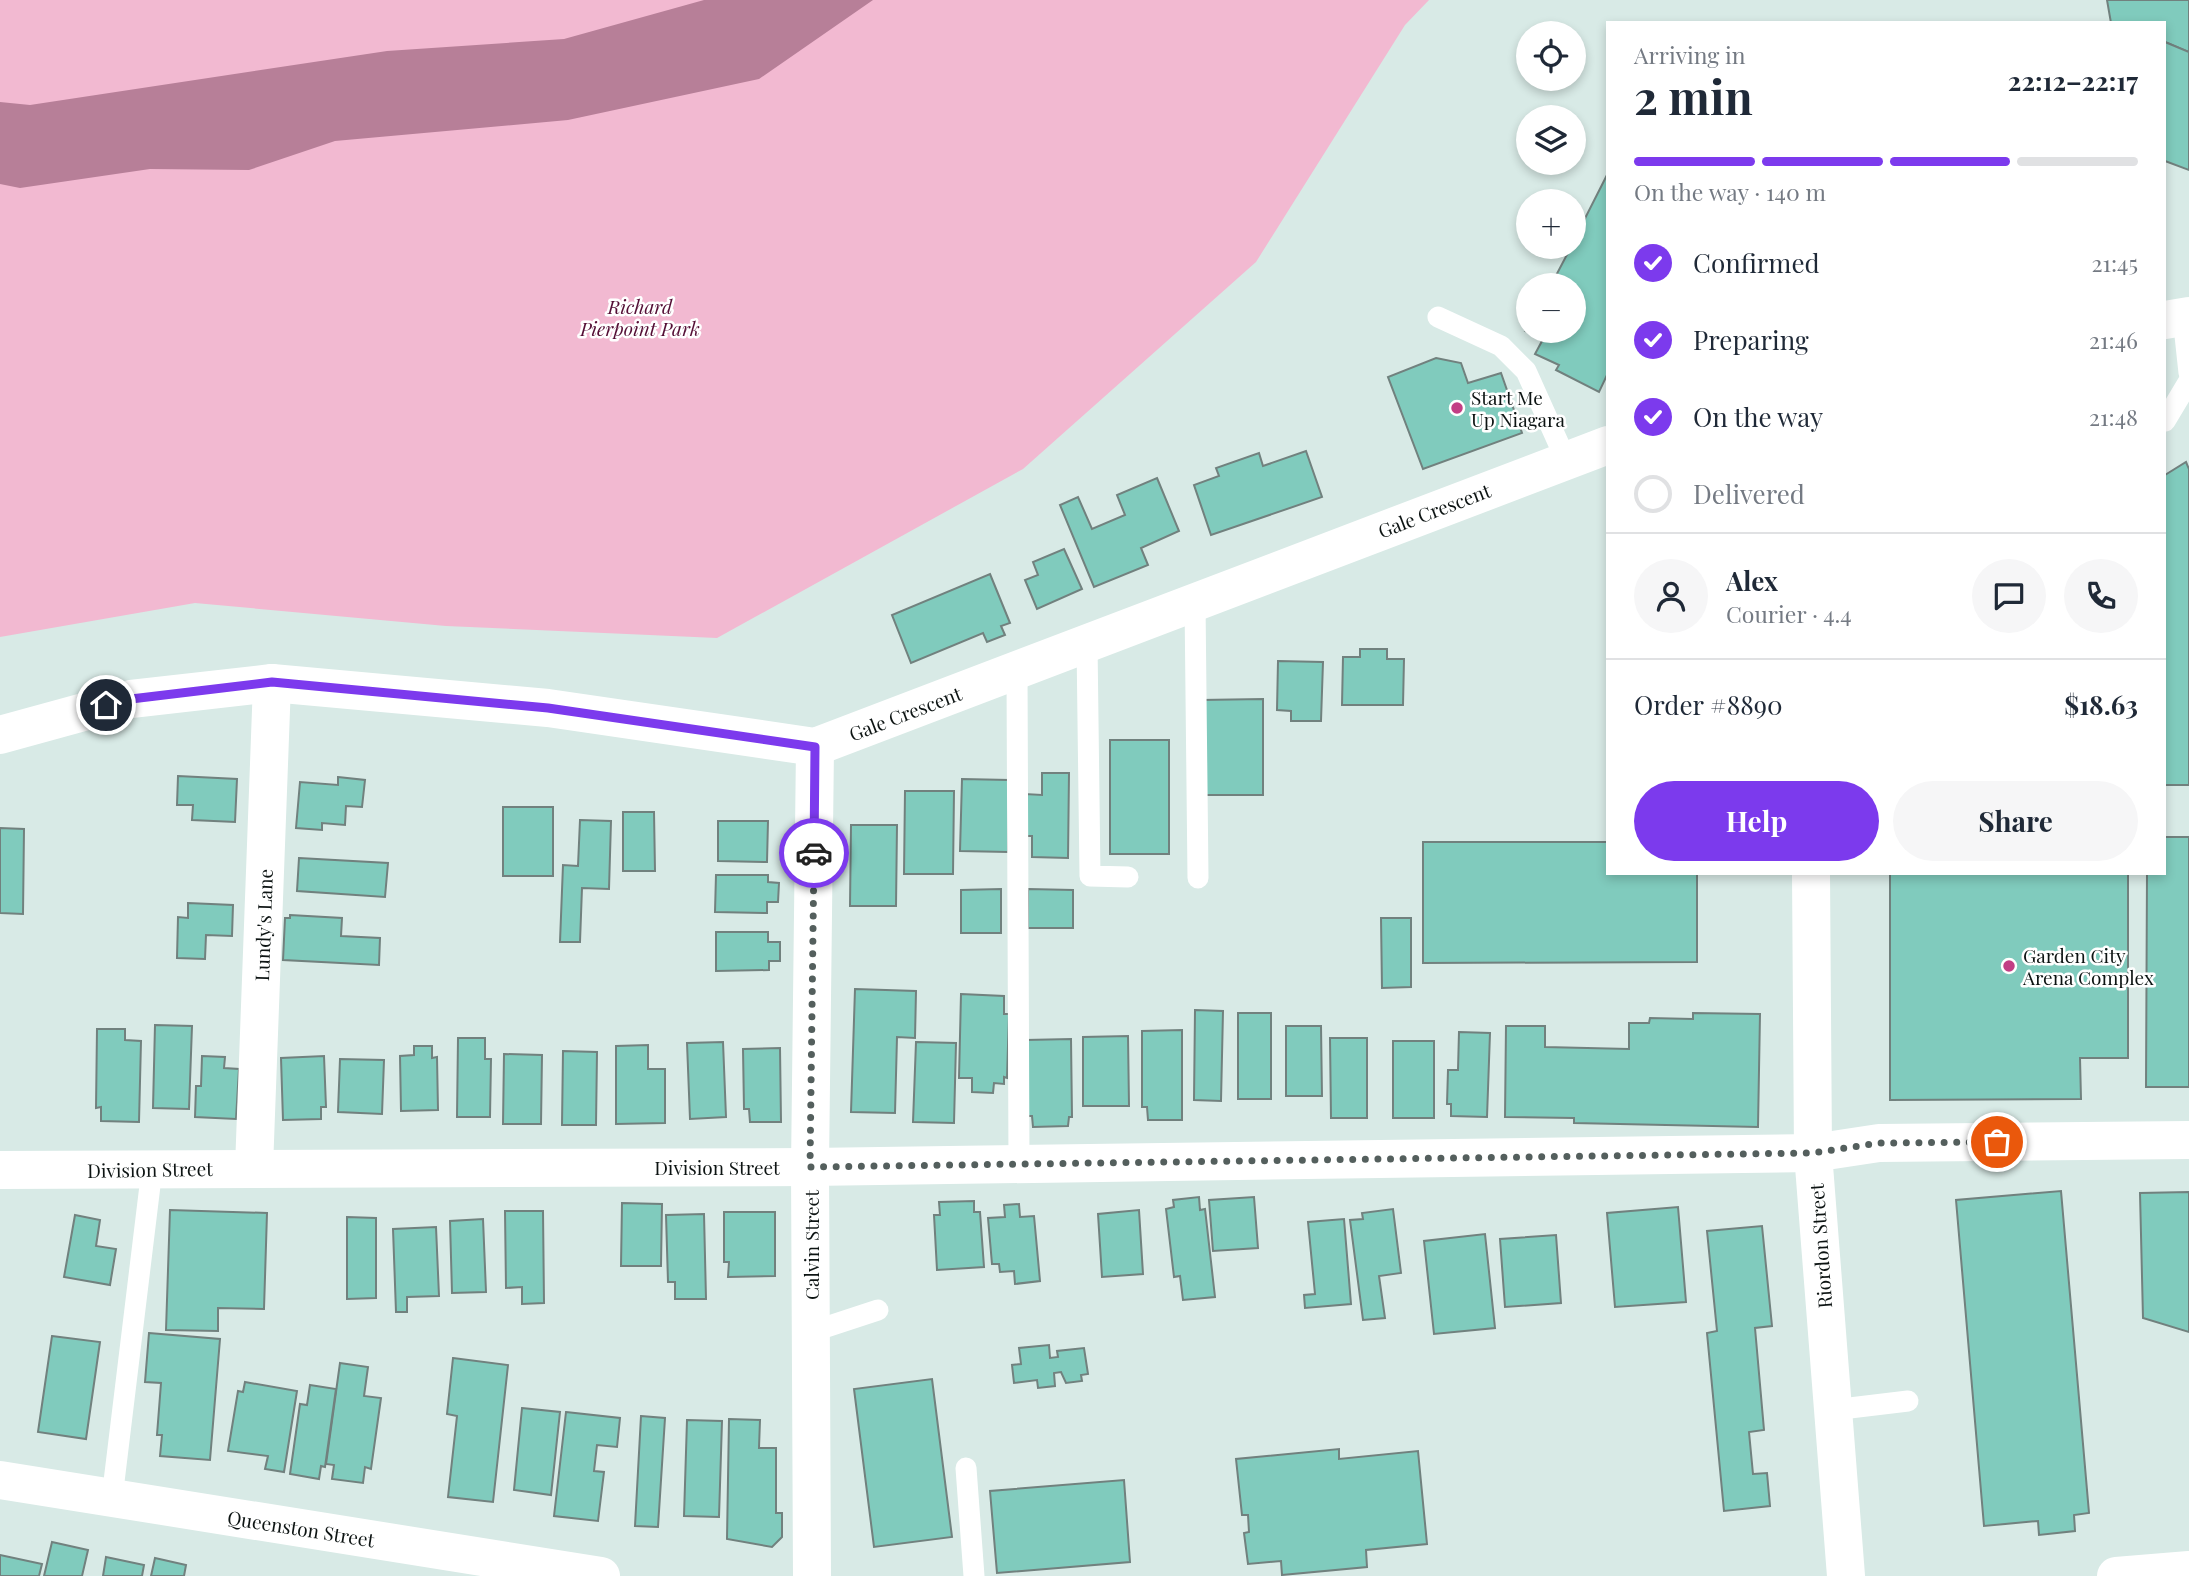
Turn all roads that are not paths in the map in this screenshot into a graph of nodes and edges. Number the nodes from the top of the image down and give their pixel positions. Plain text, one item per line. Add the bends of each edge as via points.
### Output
1 (1438, 317) dead end
2 (2179, 318) edge
3 (2189, 373) edge
4 (2189, 381) edge
5 (2166, 419) edge
6 (1606, 446) edge
7 (1566, 460) junction
8 (1195, 602) junction
9 (1087, 643) junction
10 (1017, 670) junction
11 (272, 682) junction
12 (0, 735) edge
13 (815, 747) junction
14 (1811, 875) edge
15 (1128, 877) dead end
16 (1198, 878) dead end
17 (2189, 1140) edge
18 (1813, 1153) junction
19 (1019, 1165) junction
20 (810, 1167) junction
21 (254, 1168) junction
22 (152, 1169) junction
23 (0, 1170) edge
24 (878, 1310) dead end
25 (811, 1332) junction
26 (1908, 1401) dead end
27 (1833, 1410) junction
28 (966, 1468) dead end
29 (0, 1480) edge
30 (112, 1498) junction
31 (2189, 1570) edge
32 (601, 1576) edge
33 (812, 1576) edge
34 (974, 1576) edge
35 (1846, 1576) edge
36 (2116, 1576) edge

1 - 7 lane via 1501,346 1527,371
2 - 3 lane
4 - 5 lane
6 - 7 street, Gale Crescent
7 - 8 street, Gale Crescent
8 - 9 street, Gale Crescent
8 - 16 lane
9 - 10 street, Gale Crescent
9 - 15 lane via 1090,876
10 - 13 street, Gale Crescent
10 - 19 lane
11 - 12 street, Gale Crescent via 131,699
11 - 13 street, Gale Crescent via 548,708
11 - 21 street, Lundy's Lane
13 - 20 street, Calvin Street
14 - 18 street, Riordon Street
17 - 18 street, Division Street via 1879,1143
18 - 19 street, Division Street
18 - 27 street, Riordon Street
19 - 20 street, Division Street
20 - 21 street, Division Street
20 - 25 street, Calvin Street
21 - 22 street, Division Street
22 - 23 street, Division Street
22 - 30 lane
24 - 25 lane
25 - 33 street, Calvin Street
26 - 27 lane
27 - 35 street, Riordon Street
28 - 34 lane
29 - 30 street, Queenston Street
30 - 32 street, Queenston Street
31 - 36 street

